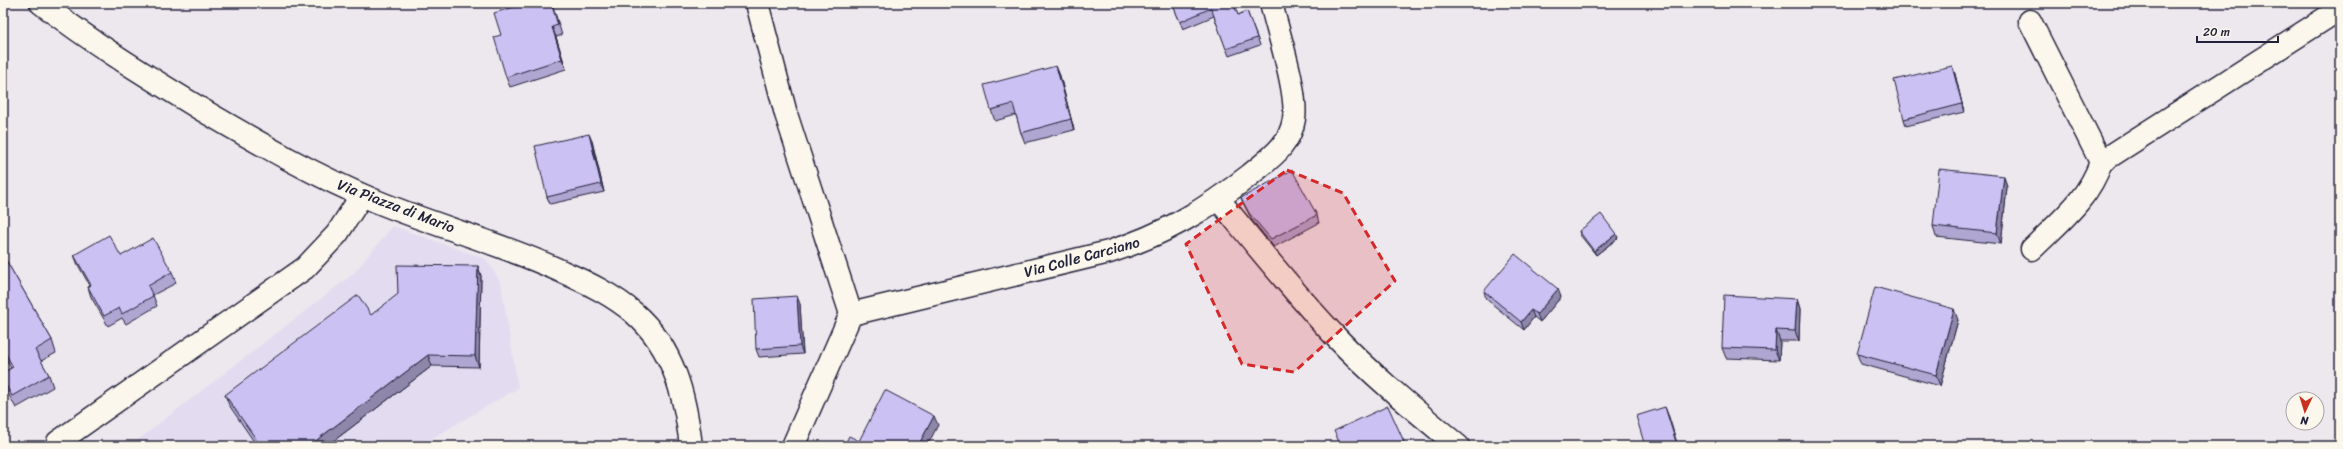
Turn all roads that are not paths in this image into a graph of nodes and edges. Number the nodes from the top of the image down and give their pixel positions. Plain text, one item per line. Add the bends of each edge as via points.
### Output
1 (41, 3) edge
2 (757, 3) edge
3 (1271, 3) edge
4 (2340, 9) edge
5 (2030, 21) dead end
6 (2101, 162) junction
7 (362, 195) junction
8 (1219, 200) junction
9 (2032, 249) dead end
10 (852, 314) junction
11 (58, 442) dead end
12 (691, 446) edge
13 (793, 446) edge
14 (1458, 446) edge

1 - 7 street, Via Piazza di Mario via 113,54 243,134
2 - 10 street via 786,114
3 - 8 street, Via Colle Carciano via 1293,96 1292,128 1280,149
4 - 6 street
5 - 6 street
6 - 9 street via 2085,195
7 - 11 street via 337,234 305,268
7 - 12 street, Via Piazza di Mario via 544,263 590,284 623,304 652,332 667,354 684,402
8 - 10 street, Via Colle Carciano via 1170,229 1114,250
8 - 14 street via 1286,283 1336,338 1396,394
10 - 13 street

